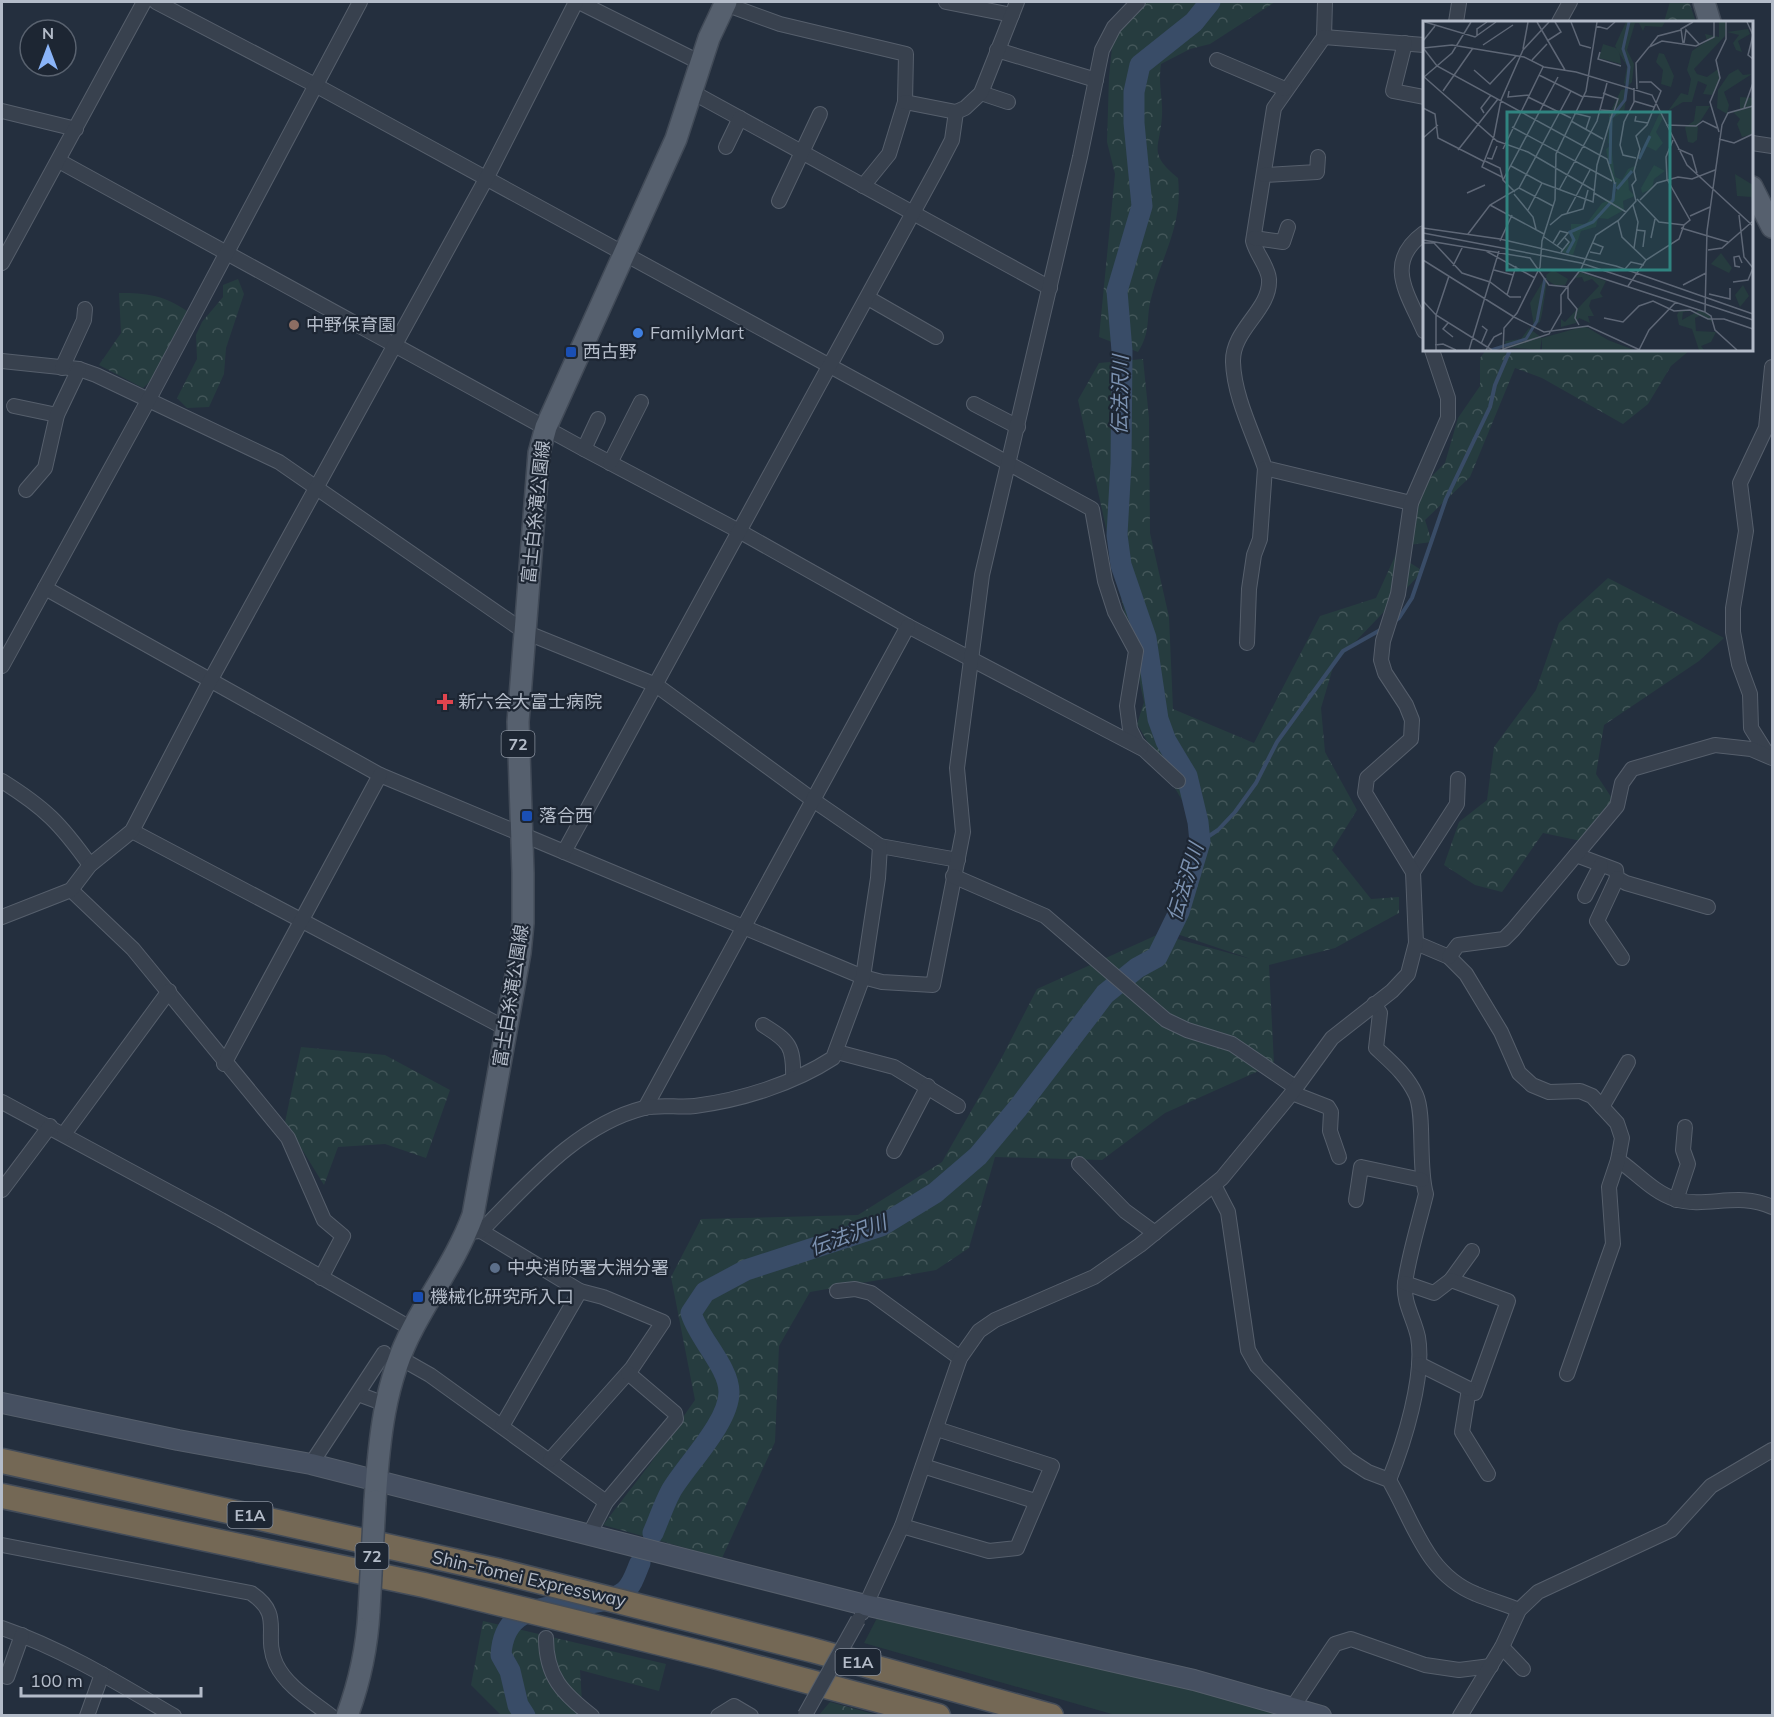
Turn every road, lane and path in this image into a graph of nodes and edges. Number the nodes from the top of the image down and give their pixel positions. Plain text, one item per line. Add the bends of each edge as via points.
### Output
1 (144, 2) edge
2 (156, 2) edge
3 (360, 2) edge
4 (578, 2) edge
5 (946, 2) edge
6 (1138, 2) edge
7 (1325, 2) edge
8 (1570, 2) edge
9 (1704, 2) edge
10 (726, 3) edge
11 (1459, 3) dead end
12 (1015, 8) edge
13 (1456, 21) edge
14 (1560, 21) edge
15 (1710, 21) edge
16 (1324, 38) junction
17 (1405, 44) junction
18 (1423, 45) edge
19 (997, 50) junction
20 (1217, 60) dead end
21 (701, 63) junction
22 (1096, 80) junction
23 (317, 86) junction
24 (1285, 89) junction
25 (692, 92) junction
26 (981, 93) junction
27 (1423, 97) edge
28 (905, 102) junction
29 (1008, 102) dead end
30 (2, 111) edge
31 (956, 112) junction
32 (820, 114) dead end
33 (740, 118) junction
34 (76, 129) junction
35 (1753, 142) edge
36 (1773, 146) edge
37 (726, 147) dead end
38 (804, 154) junction
39 (1318, 157) dead end
40 (59, 161) junction
41 (1264, 175) junction
42 (486, 179) junction
43 (862, 186) junction
44 (1753, 189) edge
45 (779, 201) dead end
46 (913, 214) junction
47 (1288, 227) dead end
48 (1773, 227) edge
49 (1423, 235) edge
50 (1254, 238) junction
51 (226, 254) junction
52 (624, 255) junction
53 (2, 263) edge
54 (1050, 288) junction
55 (868, 298) junction
56 (85, 309) dead end
57 (1423, 327) edge
58 (936, 337) dead end
59 (396, 346) junction
60 (1432, 351) edge
61 (2, 361) edge
62 (831, 367) junction
63 (1773, 367) edge
64 (62, 368) junction
65 (79, 369) junction
66 (149, 399) junction
67 (641, 402) dead end
68 (974, 404) dead end
69 (14, 406) dead end
70 (57, 415) junction
71 (598, 419) dead end
72 (546, 427) junction
73 (1018, 427) junction
74 (584, 449) junction
75 (610, 463) junction
76 (1010, 465) junction
77 (1265, 468) junction
78 (316, 488) junction
79 (26, 490) dead end
80 (1411, 503) junction
81 (740, 531) junction
82 (45, 588) junction
83 (908, 626) junction
84 (525, 632) junction
85 (1247, 644) dead end
86 (971, 658) junction
87 (2, 666) edge
88 (210, 681) junction
89 (657, 685) junction
90 (1146, 751) junction
91 (1772, 759) edge
92 (380, 775) junction
93 (1458, 780) dead end
94 (2, 781) edge
95 (1178, 781) dead end
96 (813, 800) junction
97 (132, 831) junction
98 (520, 833) junction
99 (880, 846) junction
100 (564, 852) junction
101 (1576, 855) junction
102 (958, 860) junction
103 (90, 865) junction
104 (1601, 865) junction
105 (1413, 872) junction
106 (953, 876) junction
107 (1617, 878) junction
108 (71, 890) junction
109 (1585, 896) dead end
110 (1708, 907) dead end
111 (2, 917) edge
112 (301, 922) junction
113 (743, 927) junction
114 (1416, 943) junction
115 (1449, 957) junction
116 (1622, 958) dead end
117 (863, 977) junction
118 (169, 991) junction
119 (1374, 1004) junction
120 (763, 1024) dead end
121 (507, 1029) junction
122 (837, 1052) junction
123 (1628, 1062) dead end
124 (224, 1064) junction
125 (793, 1077) junction
126 (928, 1086) junction
127 (1294, 1090) junction
128 (2, 1102) edge
129 (958, 1106) dead end
130 (1602, 1107) junction
131 (645, 1108) junction
132 (50, 1126) junction
133 (1685, 1127) dead end
134 (64, 1134) junction
135 (894, 1151) dead end
136 (1339, 1157) dead end
137 (1618, 1160) junction
138 (1079, 1164) dead end
139 (1422, 1180) junction
140 (1214, 1185) junction
141 (2, 1190) edge
142 (1356, 1200) dead end
143 (1676, 1200) junction
144 (1773, 1207) edge
145 (474, 1231) junction
146 (1155, 1233) junction
147 (1472, 1251) dead end
148 (321, 1278) junction
149 (1451, 1280) junction
150 (1405, 1283) junction
151 (837, 1291) dead end
152 (580, 1292) junction
153 (412, 1329) junction
154 (392, 1355) junction
155 (960, 1358) junction
156 (1419, 1364) junction
157 (628, 1373) junction
158 (1567, 1374) dead end
159 (1469, 1389) junction
160 (358, 1394) junction
161 (2, 1403) edge
162 (384, 1404) junction
163 (502, 1426) junction
164 (937, 1429) junction
165 (1773, 1450) edge
166 (550, 1460) junction
167 (2, 1461) edge
168 (311, 1464) junction
169 (923, 1466) junction
170 (1488, 1474) dead end
171 (1389, 1480) junction
172 (376, 1491) junction
173 (2, 1496) edge
174 (1035, 1501) junction
175 (606, 1502) junction
176 (902, 1526) junction
177 (590, 1533) junction
178 (2, 1545) edge
179 (1520, 1610) junction
180 (862, 1613) junction
181 (2, 1628) edge
182 (22, 1635) junction
183 (546, 1638) dead end
184 (1502, 1647) junction
185 (1491, 1666) junction
186 (1523, 1669) dead end
187 (102, 1674) junction
188 (7, 1677) dead end
189 (1292, 1708) junction
190 (805, 1715) edge
191 (87, 1716) edge
192 (174, 1716) edge
193 (332, 1716) edge
194 (347, 1716) edge
195 (592, 1716) edge
196 (718, 1716) edge
197 (750, 1716) edge
198 (938, 1716) edge
199 (1052, 1716) edge
200 (1321, 1716) edge
201 (1460, 1716) edge

1 - 34 street
2 - 23 street
3 - 23 street
4 - 21 street
4 - 42 street
5 - 12 street
6 - 22 street via 1114,27 1102,50
7 - 16 street
8 - 14 street
9 - 15 main road
10 - 21 main road, 富士白糸滝公園線 / 72
10 - 28 street via 780,24 906,54
11 - 13 street
12 - 19 street
16 - 17 street
16 - 24 street
17 - 18 street
17 - 27 street via 1394,91
19 - 22 street
19 - 26 street
20 - 24 street
21 - 25 main road, 富士白糸滝公園線 / 72
22 - 54 street
23 - 42 street
23 - 51 street
24 - 41 street via 1274,108
25 - 33 street
25 - 52 main road, 富士白糸滝公園線 / 72 via 676,139
26 - 29 street
26 - 31 street
28 - 31 street
28 - 43 street via 889,154
30 - 34 street
31 - 46 street via 952,140
32 - 38 street
33 - 37 street
33 - 38 street
34 - 40 street
35 - 36 street
38 - 43 street
38 - 45 street
39 - 41 street via 1317,172
40 - 51 street
40 - 53 street
41 - 50 street
42 - 52 street
42 - 59 street
43 - 46 street
44 - 48 main road
46 - 54 street
46 - 55 street
47 - 50 street via 1283,242
49 - 57 street via 1402,255 1401,269
50 - 77 street via 1256,254 1268,271 1269,281 1266,297 1237,342 1233,361
51 - 59 street
51 - 66 street
52 - 62 street
52 - 72 main road, 富士白糸滝公園線 / 72
54 - 73 street
55 - 58 street
55 - 62 street
56 - 64 street via 84,320
59 - 72 street
59 - 78 street
60 - 80 street via 1442,371 1448,418
61 - 64 street
62 - 76 street
62 - 81 street
63 - 91 street via 1766,428 1740,483 1746,531 1733,608 1733,632 1738,664 1749,694 1751,728
64 - 65 street
65 - 66 street
65 - 70 street
66 - 78 street via 279,462
66 - 82 street
67 - 75 street
68 - 73 street
69 - 70 street
70 - 79 street via 45,468
71 - 74 street
72 - 74 street
72 - 84 main road, 富士白糸滝公園線 / 72 via 534,492
73 - 76 street
74 - 75 street
75 - 81 street
76 - 86 street via 982,575
76 - 90 street via 1092,509 1114,612 1136,651 1127,706 1130,729
77 - 80 street
77 - 85 street via 1260,539 1249,589
78 - 84 street
78 - 88 street
80 - 105 street via 1398,594 1383,641 1382,660 1385,673 1412,720 1412,739 1367,778 1365,793
81 - 83 street
81 - 89 street
82 - 87 street
82 - 88 street
83 - 86 street
83 - 96 street
84 - 89 street
84 - 98 main road, 富士白糸滝公園線 / 72 via 518,722
86 - 90 street
86 - 102 street via 957,768 963,832
88 - 92 street
88 - 97 street
89 - 96 street
89 - 100 street
90 - 95 street
91 - 101 street via 1752,749 1715,745 1632,769 1622,783 1617,806
92 - 98 street
92 - 112 street
93 - 105 street via 1456,804
94 - 103 street via 45,809
96 - 99 street
96 - 113 street
97 - 103 street
97 - 112 street
98 - 100 street
98 - 121 main road, 富士白糸滝公園線 / 72 via 523,922
99 - 102 street
99 - 117 street via 879,878
100 - 113 street
101 - 104 street
101 - 115 street via 1504,939 1458,945
102 - 106 street
103 - 108 street
104 - 107 street via 1616,870
104 - 109 street
105 - 114 street
106 - 117 street via 933,985
106 - 127 street via 1045,916 1166,1020 1232,1044
107 - 110 street
107 - 116 street via 1597,921
108 - 111 street
108 - 118 street via 133,949
112 - 121 street
112 - 124 street
113 - 117 street
113 - 131 street
114 - 115 street
114 - 119 street via 1408,974
115 - 130 street via 1466,974 1501,1032 1519,1073 1532,1085 1549,1092 1580,1091 1592,1096
117 - 122 street
118 - 124 street
118 - 134 street
119 - 127 street via 1332,1038
119 - 139 street via 1380,1013 1376,1048 1403,1073 1417,1096
120 - 125 street via 783,1037 791,1048
121 - 145 main road, 富士白糸滝公園線 / 72 via 473,1215
122 - 125 street via 822,1065
122 - 126 street via 894,1067
123 - 130 street
124 - 148 street via 288,1138 324,1220 343,1236
125 - 131 street via 724,1102
126 - 129 street
126 - 135 street
127 - 136 street via 1328,1107 1330,1131
127 - 140 street
128 - 132 street
130 - 137 street via 1617,1123 1622,1138
131 - 145 street via 603,1126 558,1153
132 - 134 street
132 - 141 street
133 - 143 street via 1683,1150 1688,1164
134 - 148 street
137 - 143 street
137 - 158 street via 1609,1187 1613,1244
138 - 146 street via 1125,1211
139 - 142 street via 1361,1167
139 - 150 street via 1426,1194
140 - 146 street
140 - 171 street via 1228,1212 1248,1350 1257,1366 1348,1459
143 - 144 street via 1746,1200
145 - 152 street
145 - 153 main road, 富士白糸滝公園線 / 72
146 - 155 street via 1094,1277 995,1320 979,1331
147 - 149 street
148 - 153 street
149 - 150 street via 1434,1293
149 - 159 street via 1508,1301 1475,1392
150 - 156 street via 1405,1299 1418,1337
151 - 155 street via 855,1289 871,1293
152 - 157 street via 603,1297 663,1322
152 - 163 street
153 - 154 main road, 富士白糸滝公園線 / 72
154 - 160 street
154 - 162 main road, 富士白糸滝公園線 / 72
154 - 163 street via 430,1375
155 - 164 street
156 - 159 street
156 - 171 street via 1405,1440
157 - 166 street
157 - 175 street via 675,1413 676,1419
159 - 170 street via 1462,1432
160 - 162 street
160 - 168 street
161 - 168 street
162 - 172 main road, 富士白糸滝公園線 / 72
163 - 166 street
164 - 169 street
164 - 174 street via 1052,1466
165 - 179 street via 1711,1486 1671,1530 1538,1592
166 - 175 street
167 - 199 highway, Shin-Tomei Expressway / E1A via 665,1611
168 - 172 street
169 - 174 street
169 - 176 street
171 - 179 street via 1422,1547 1439,1571 1475,1594
172 - 177 street
172 - 194 main road, 富士白糸滝公園線 / 72, bridge via 367,1647
173 - 198 highway, Shin-Tomei Expressway / E1A via 486,1600
174 - 176 street via 1017,1548 989,1551
175 - 177 street
176 - 180 street
177 - 180 street
178 - 193 street via 251,1593 264,1601 270,1611 272,1651 283,1677
179 - 184 street
180 - 189 street via 1194,1680
180 - 190 street, bridge
181 - 182 street
182 - 187 street
182 - 188 street
183 - 195 street via 549,1670 562,1689
184 - 185 street
184 - 186 street
185 - 189 street via 1458,1670 1425,1665 1352,1639 1335,1644
185 - 201 street
187 - 191 street
187 - 192 street
189 - 200 street
196 - 197 street via 734,1706

